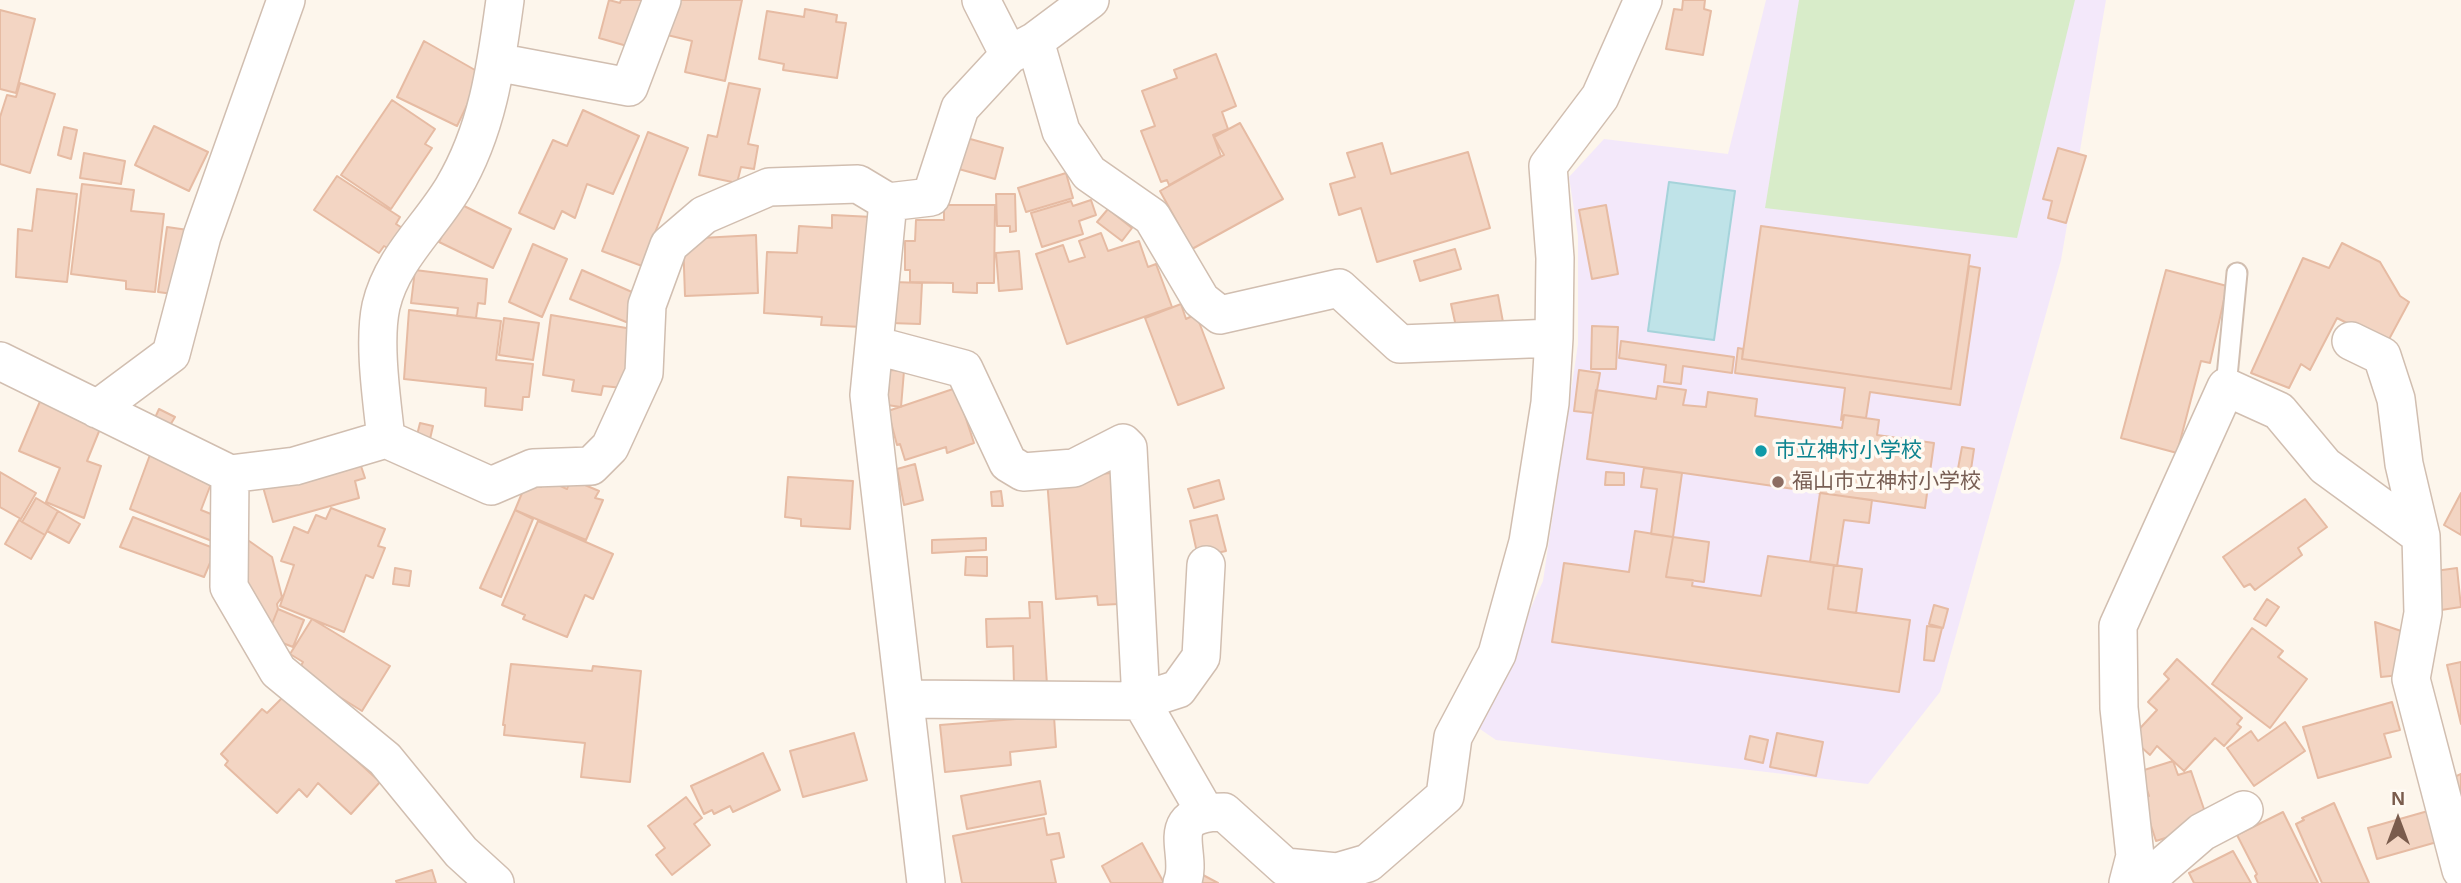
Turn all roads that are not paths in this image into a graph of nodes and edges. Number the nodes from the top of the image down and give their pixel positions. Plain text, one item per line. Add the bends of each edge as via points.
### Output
1 (286, 0) edge
2 (505, 0) edge
3 (662, 0) edge
4 (981, 0) edge
5 (1090, 0) edge
6 (1643, 0) edge
7 (1022, 48) junction
8 (496, 62) junction
9 (888, 202) junction
10 (2237, 273) dead end
11 (1553, 338) junction
12 (2351, 341) dead end
13 (874, 345) junction
14 (0, 361) edge
15 (2226, 387) junction
16 (97, 409) junction
17 (386, 439) junction
18 (230, 474) junction
19 (2421, 536) junction
20 (1206, 565) dead end
21 (905, 699) junction
22 (1141, 701) junction
23 (2245, 810) dead end
24 (1205, 812) junction
25 (2461, 870) edge
26 (495, 883) edge
27 (926, 883) edge
28 (1182, 883) edge
29 (2128, 883) edge
30 (2143, 883) edge

1 - 16 street via 202,236 171,355
2 - 8 street
3 - 8 street via 629,87
4 - 7 street
5 - 7 street
6 - 11 street via 1600,97 1548,166 1555,258
7 - 9 street via 960,108 931,197
7 - 11 street via 1061,131 1089,173 1153,217 1201,300 1220,315 1339,288 1400,344
8 - 17 street via 488,110 453,188 391,273 381,308 380,381
9 - 13 street
9 - 17 street via 858,184 769,187 704,215 669,245 648,305 643,373 610,447 591,466 533,468 491,486
10 - 15 lane
11 - 24 street via 1550,403 1528,542 1497,654 1453,737 1445,796 1368,863 1337,872 1285,867 1224,812
12 - 19 street via 2382,356 2396,399 2404,464
13 - 21 street via 869,395
13 - 22 street via 964,369 1007,463 1023,472 1074,468 1123,443 1128,448
14 - 16 street
15 - 19 street via 2279,411 2325,466
15 - 29 street via 2118,626 2119,708 2135,856
16 - 18 street
17 - 18 street via 295,466
18 - 26 street via 229,587 278,671 385,759 461,852
19 - 25 street via 2423,613 2411,679
20 - 22 street via 1201,657 1178,690
21 - 22 street
21 - 27 street
22 - 24 street
23 - 30 street via 2202,832
24 - 28 street via 1192,818 1181,839

